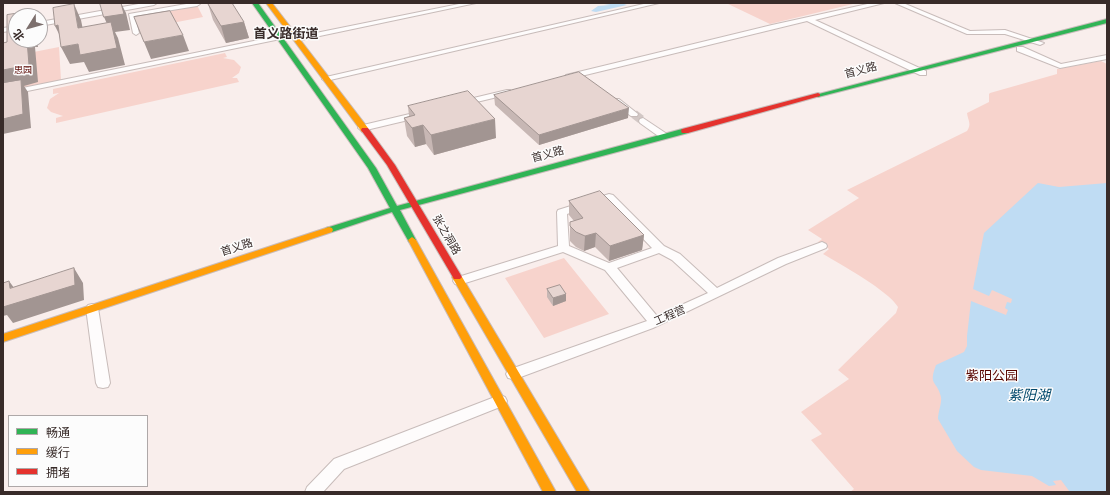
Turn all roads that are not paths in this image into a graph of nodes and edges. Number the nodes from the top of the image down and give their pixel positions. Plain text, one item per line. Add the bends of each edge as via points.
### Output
1 (154, 3) edge
2 (255, 3) edge
3 (269, 3) edge
4 (473, 3) edge
5 (656, 3) edge
6 (881, 3) edge
7 (898, 3) edge
8 (197, 4) edge
9 (125, 5) edge
10 (810, 19) junction
11 (1107, 20) edge
12 (48, 22) edge
13 (1107, 26) edge
14 (136, 33) edge
15 (280, 37) junction
16 (294, 37) junction
17 (1029, 40) junction
18 (1040, 43) junction
19 (1020, 49) junction
20 (1107, 57) edge
21 (921, 70) junction
22 (326, 79) junction
23 (562, 79) edge
24 (518, 90) edge
25 (3, 94) edge
26 (608, 97) edge
27 (459, 104) edge
28 (429, 112) edge
29 (632, 114) tunnel mouth
30 (642, 121) tunnel mouth
31 (362, 128) junction
32 (663, 136) junction
33 (416, 207) junction
34 (396, 213) junction
35 (822, 246) dead end
36 (564, 248) junction
37 (660, 249) junction
38 (609, 267) junction
39 (459, 281) junction
40 (716, 294) junction
41 (92, 308) junction
42 (655, 322) junction
43 (3, 338) edge
44 (512, 374) junction
45 (103, 383) dead end
46 (500, 402) junction
47 (313, 492) edge
48 (550, 492) edge
49 (584, 492) edge

1 - 9 street
2 - 15 main road
3 - 16 main road, 张之洞路
4 - 16 street
5 - 22 street
6 - 10 street
7 - 17 street via 969,33 1000,32
8 - 14 street via 131,15
9 - 12 street
10 - 21 street
10 - 23 street via 581,77
11 - 17 main road, 首义路
13 - 18 main road, 首义路
15 - 16 street
15 - 25 street
15 - 34 main road via 372,168
16 - 22 main road, 张之洞路
17 - 18 street
17 - 21 main road, 首义路
18 - 19 main road, 首义路
19 - 20 street via 1060,66
19 - 21 main road, 首义路
21 - 32 main road, 首义路
21 - 33 main road, 首义路 via 742,124
22 - 31 main road, 张之洞路
24 - 27 street
26 - 29 street
28 - 31 street
30 - 32 street
31 - 33 main road, 张之洞路 via 391,165
32 - 33 main road, 首义路
33 - 34 main road, 首义路
33 - 39 main road, 张之洞路
34 - 41 main road, 首义路
34 - 46 main road
35 - 40 street, 工程营 via 782,261
36 - 37 street via 562,212 609,197
36 - 38 street
36 - 39 street
37 - 38 street
37 - 40 street via 676,257
38 - 42 street
39 - 44 main road, 张之洞路
40 - 42 street, 工程营
41 - 43 main road, 首义路
41 - 45 street
42 - 44 street, 工程营
44 - 49 main road, 张之洞路
46 - 47 street via 340,464
46 - 48 main road

